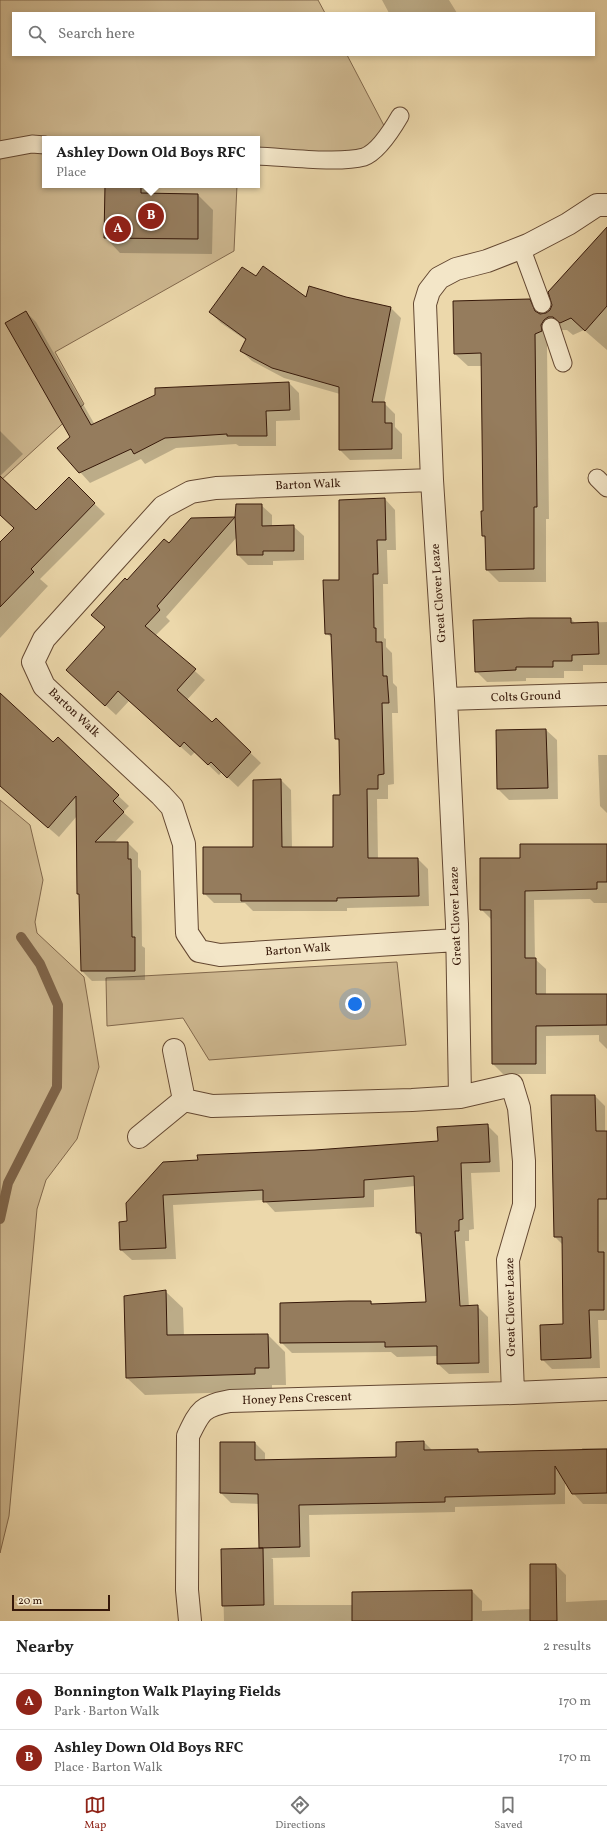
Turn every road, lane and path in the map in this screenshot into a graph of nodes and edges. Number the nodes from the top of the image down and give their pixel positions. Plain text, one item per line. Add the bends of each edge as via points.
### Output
1 (400, 116) dead end
2 (42, 145) edge
3 (0, 150) edge
4 (260, 156) edge
5 (607, 204) edge
6 (521, 247) junction
7 (542, 304) dead end
8 (550, 327) dead end
9 (563, 363) dead end
10 (432, 480) junction
11 (607, 694) edge
12 (446, 699) junction
13 (457, 940) junction
14 (174, 1050) dead end
15 (460, 1096) junction
16 (184, 1100) junction
17 (139, 1137) dead end
18 (607, 1389) edge
19 (513, 1393) junction
20 (190, 1621) edge

1 - 4 lane via 386,139 365,156 335,160
2 - 3 lane
5 - 6 street, Great Clover Leaze via 597,205 568,224
6 - 7 lane
6 - 10 street, Great Clover Leaze via 487,261 456,269 439,278 428,291 424,315
8 - 9 lane
10 - 12 street, Great Clover Leaze
10 - 13 street, Barton Walk via 216,488 191,492 163,506 44,639 33,662 44,686 172,807 184,844 187,933 199,950 220,955
11 - 12 street, Colts Ground
12 - 13 street, Great Clover Leaze
13 - 15 street, Great Clover Leaze
14 - 16 street
15 - 16 street, Great Clover Leaze via 412,1100 212,1106
15 - 19 street, Great Clover Leaze via 512,1085 519,1108 524,1161 524,1204 508,1260
16 - 17 street
18 - 19 street, Honey Pens Crescent
19 - 20 street, Honey Pens Crescent via 230,1401 213,1404 198,1415 188,1436 187,1590

